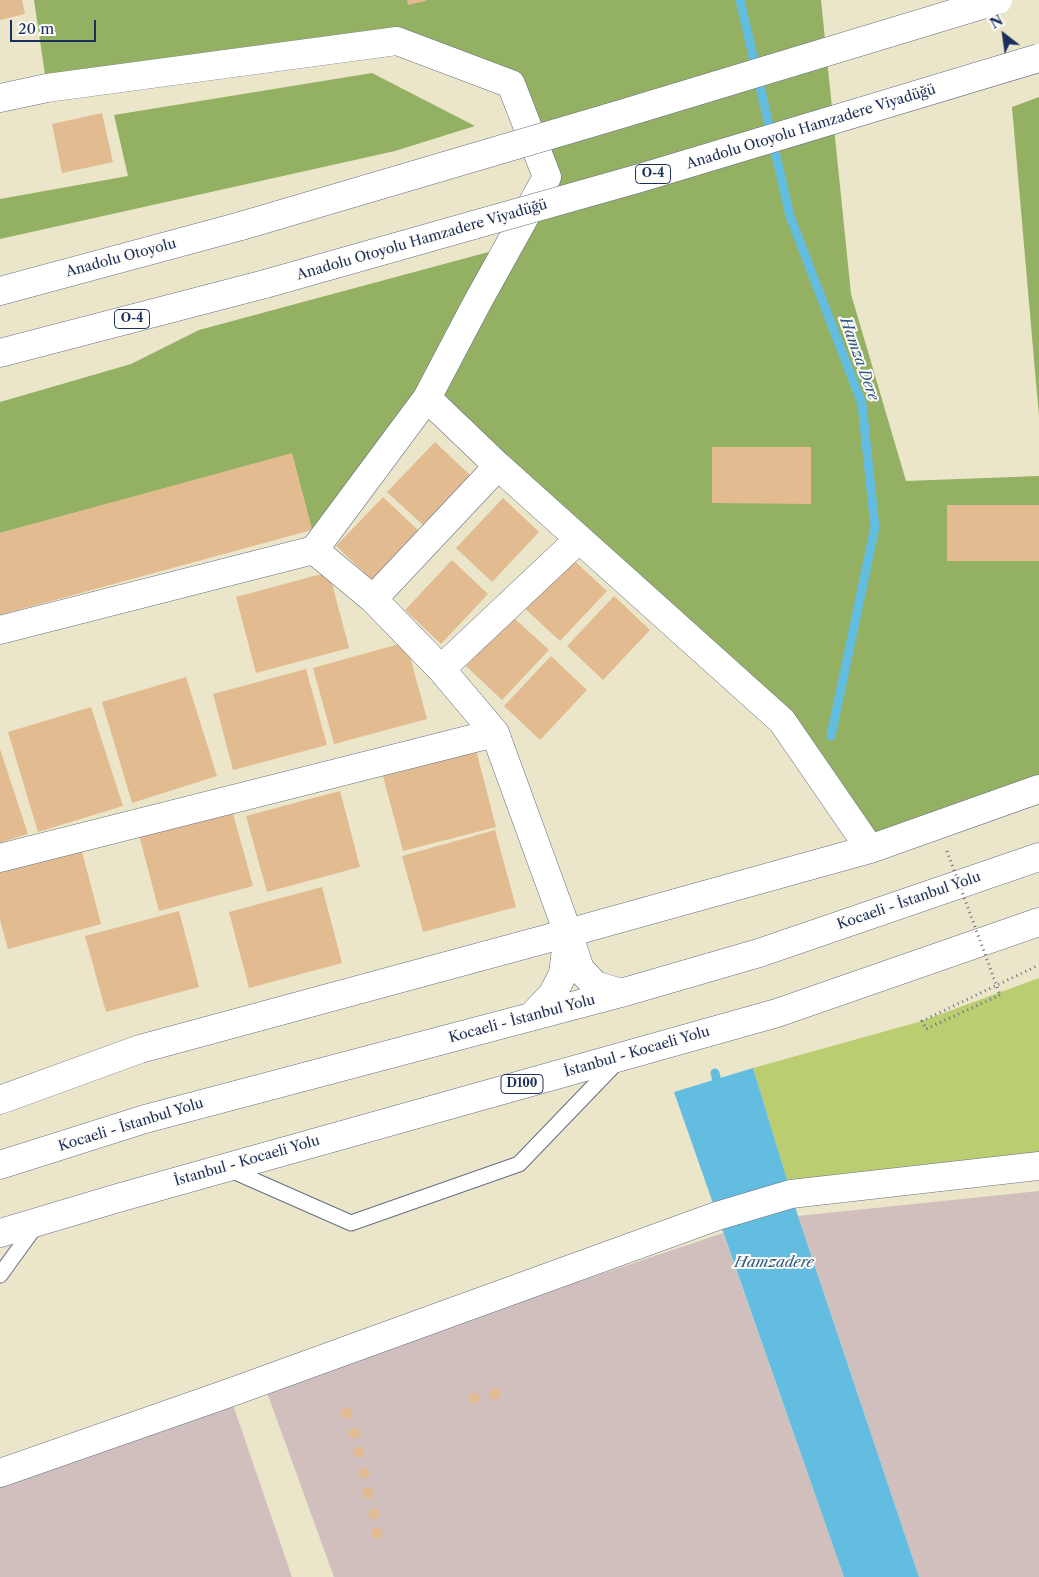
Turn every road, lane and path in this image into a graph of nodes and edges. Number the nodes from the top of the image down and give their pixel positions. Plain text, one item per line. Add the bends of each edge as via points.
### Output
1 (998, 0) edge
2 (1039, 58) edge
3 (0, 98) edge
4 (0, 291) edge
5 (0, 354) edge
6 (427, 398) junction
7 (498, 466) junction
8 (579, 539) junction
9 (314, 550) junction
10 (373, 599) junction
11 (0, 630) edge
12 (441, 669) junction
13 (495, 733) junction
14 (1039, 789) edge
15 (870, 849) junction
16 (947, 851) dead end
17 (1039, 857) edge
18 (0, 858) edge
19 (1039, 922) edge
20 (568, 933) junction
21 (1006, 934) junction
22 (1039, 937) edge
23 (1039, 965) edge
24 (621, 993) junction
25 (534, 1015) junction
26 (623, 1056) junction
27 (0, 1100) edge
28 (0, 1165) edge
29 (1039, 1166) edge
30 (225, 1168) junction
31 (40, 1220) junction
32 (0, 1233) edge
33 (0, 1275) edge
34 (0, 1473) edge

1 - 4 main road, Anadolu Otoyolu, bridge via 241,226
2 - 5 main road, Anadolu Otoyolu Hamzadere Viyadüğü / O-4, bridge via 640,178 265,284
3 - 6 main road via 47,88 397,41 511,84 547,177
6 - 7 main road
6 - 9 main road
7 - 8 main road
7 - 10 main road
8 - 12 main road
8 - 15 main road via 782,721
9 - 10 main road
9 - 11 main road
10 - 12 main road
12 - 13 main road
13 - 18 main road
13 - 20 main road
14 - 15 main road
15 - 20 main road
16 - 23 path, bridge via 1000,995 926,1029 922,1021
17 - 24 main road, Kocaeli - İstanbul Yolu via 759,954
19 - 21 main road, İstanbul - Kocaeli Yolu / D100
20 - 24 main road via 580,969 596,985
20 - 25 main road via 563,974 552,995
20 - 27 main road via 140,1049
21 - 22 main road
21 - 26 main road, İstanbul - Kocaeli Yolu / D100 via 777,1013
24 - 25 main road, Kocaeli - İstanbul Yolu
25 - 28 main road, Kocaeli - İstanbul Yolu via 145,1119
26 - 30 main road, İstanbul - Kocaeli Yolu / D100
26 - 30 lane via 519,1164 351,1222
29 - 34 main road via 791,1194 717,1216
30 - 31 main road, İstanbul - Kocaeli Yolu / D100
31 - 32 main road, İstanbul - Kocaeli Yolu / D100
31 - 33 lane

